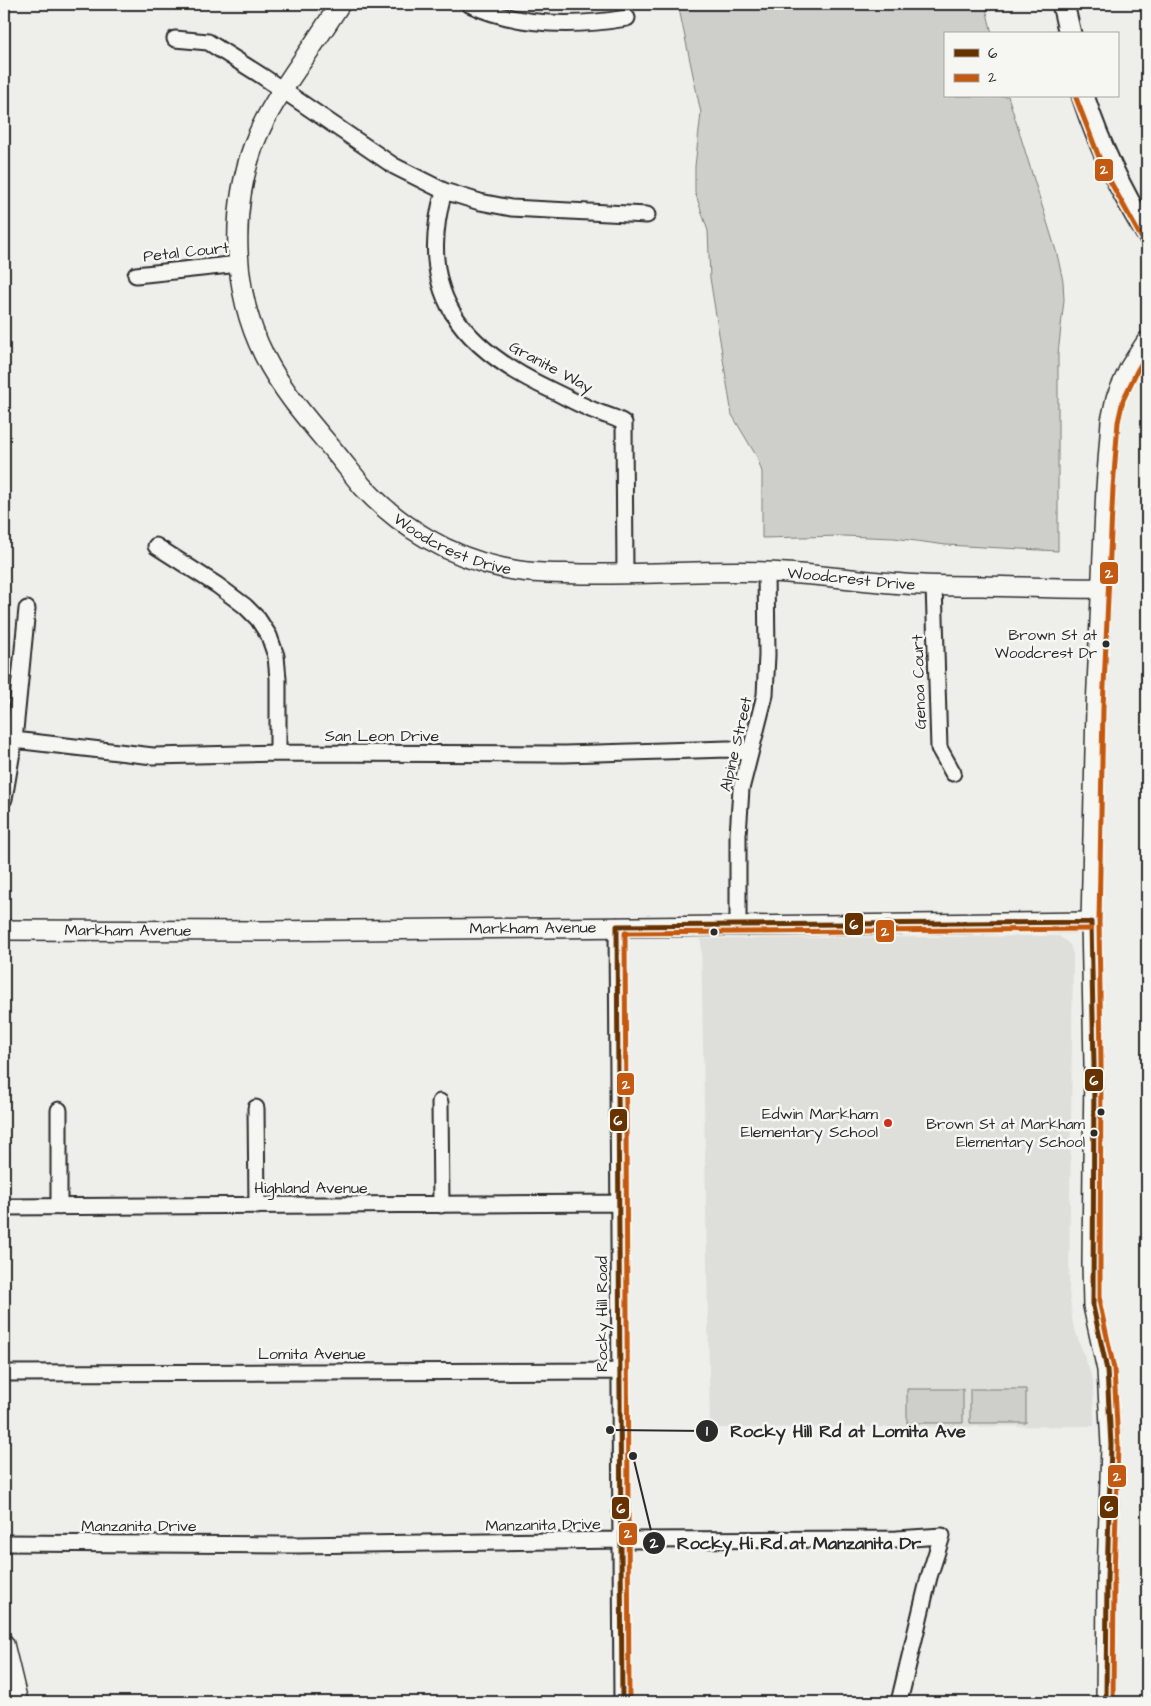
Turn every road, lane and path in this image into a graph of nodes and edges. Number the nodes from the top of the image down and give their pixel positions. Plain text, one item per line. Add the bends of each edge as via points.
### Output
1 (340, 4) edge
2 (470, 4) edge
3 (1063, 4) edge
4 (627, 18) dead end
5 (1070, 32) edge
6 (175, 39) dead end
7 (283, 90) junction
8 (1084, 98) edge
9 (444, 191) junction
10 (647, 215) dead end
11 (1147, 232) edge
12 (239, 264) junction
13 (136, 275) dead end
14 (1147, 342) edge
15 (156, 546) dead end
16 (766, 572) junction
17 (625, 574) junction
18 (934, 585) junction
19 (1101, 588) junction
20 (27, 609) dead end
21 (14, 740) junction
22 (750, 752) junction
23 (278, 753) junction
24 (953, 773) dead end
25 (4, 799) edge
26 (1091, 922) junction
27 (738, 925) junction
28 (617, 926) junction
29 (4, 930) edge
30 (440, 1102) dead end
31 (256, 1108) dead end
32 (59, 1110) dead end
33 (619, 1203) junction
34 (441, 1205) junction
35 (4, 1206) edge
36 (59, 1206) junction
37 (257, 1206) junction
38 (620, 1371) junction
39 (4, 1373) edge
40 (622, 1540) junction
41 (4, 1543) edge
42 (4, 1644) edge
43 (18, 1702) edge
44 (622, 1702) edge
45 (899, 1702) edge
46 (1106, 1702) edge

1 - 7 street, Woodcrest Drive
2 - 4 street via 514,19 556,24 594,24
3 - 5 main road
6 - 7 street via 208,42
7 - 9 street via 394,166
7 - 12 street, Woodcrest Drive via 255,142 247,168 238,217
8 - 11 main road via 1107,158
9 - 10 street via 511,208
9 - 17 street, Granite Way via 435,237 436,265 440,285 453,314 476,343 510,367 547,388 624,423
12 - 13 street, Petal Court
12 - 17 street, Woodcrest Drive via 252,324 280,382 364,488 390,512 438,544 468,558 502,568 530,573
14 - 19 street via 1126,374 1111,420
15 - 23 street via 245,606 269,636 276,656 278,679
16 - 17 street, Woodcrest Drive
16 - 18 street, Woodcrest Drive
16 - 22 street, Alpine Street via 765,695
18 - 19 street, Woodcrest Drive
18 - 24 street, Genoa Court via 939,748
19 - 26 street
20 - 21 street
21 - 23 street, San Leon Drive via 153,756
21 - 25 street
22 - 23 street, San Leon Drive via 728,749 565,754
22 - 27 street, Alpine Street via 741,789
26 - 27 street, Markham Avenue
26 - 46 street via 1093,1306 1107,1370 1111,1445
27 - 28 street, Markham Avenue
28 - 29 street, Markham Avenue via 256,931
28 - 33 street, Rocky Hill Road
30 - 34 street
31 - 37 street
32 - 36 street
33 - 34 street, Highland Avenue
33 - 38 street, Rocky Hill Road
34 - 37 street, Highland Avenue
35 - 36 street, Highland Avenue
36 - 37 street, Highland Avenue
38 - 39 street, Lomita Avenue
38 - 40 street, Rocky Hill Road
40 - 41 street, Manzanita Drive via 318,1545
40 - 44 street, Rocky Hill Road
40 - 45 street, Manzanita Drive via 897,1540 942,1536
42 - 43 street

